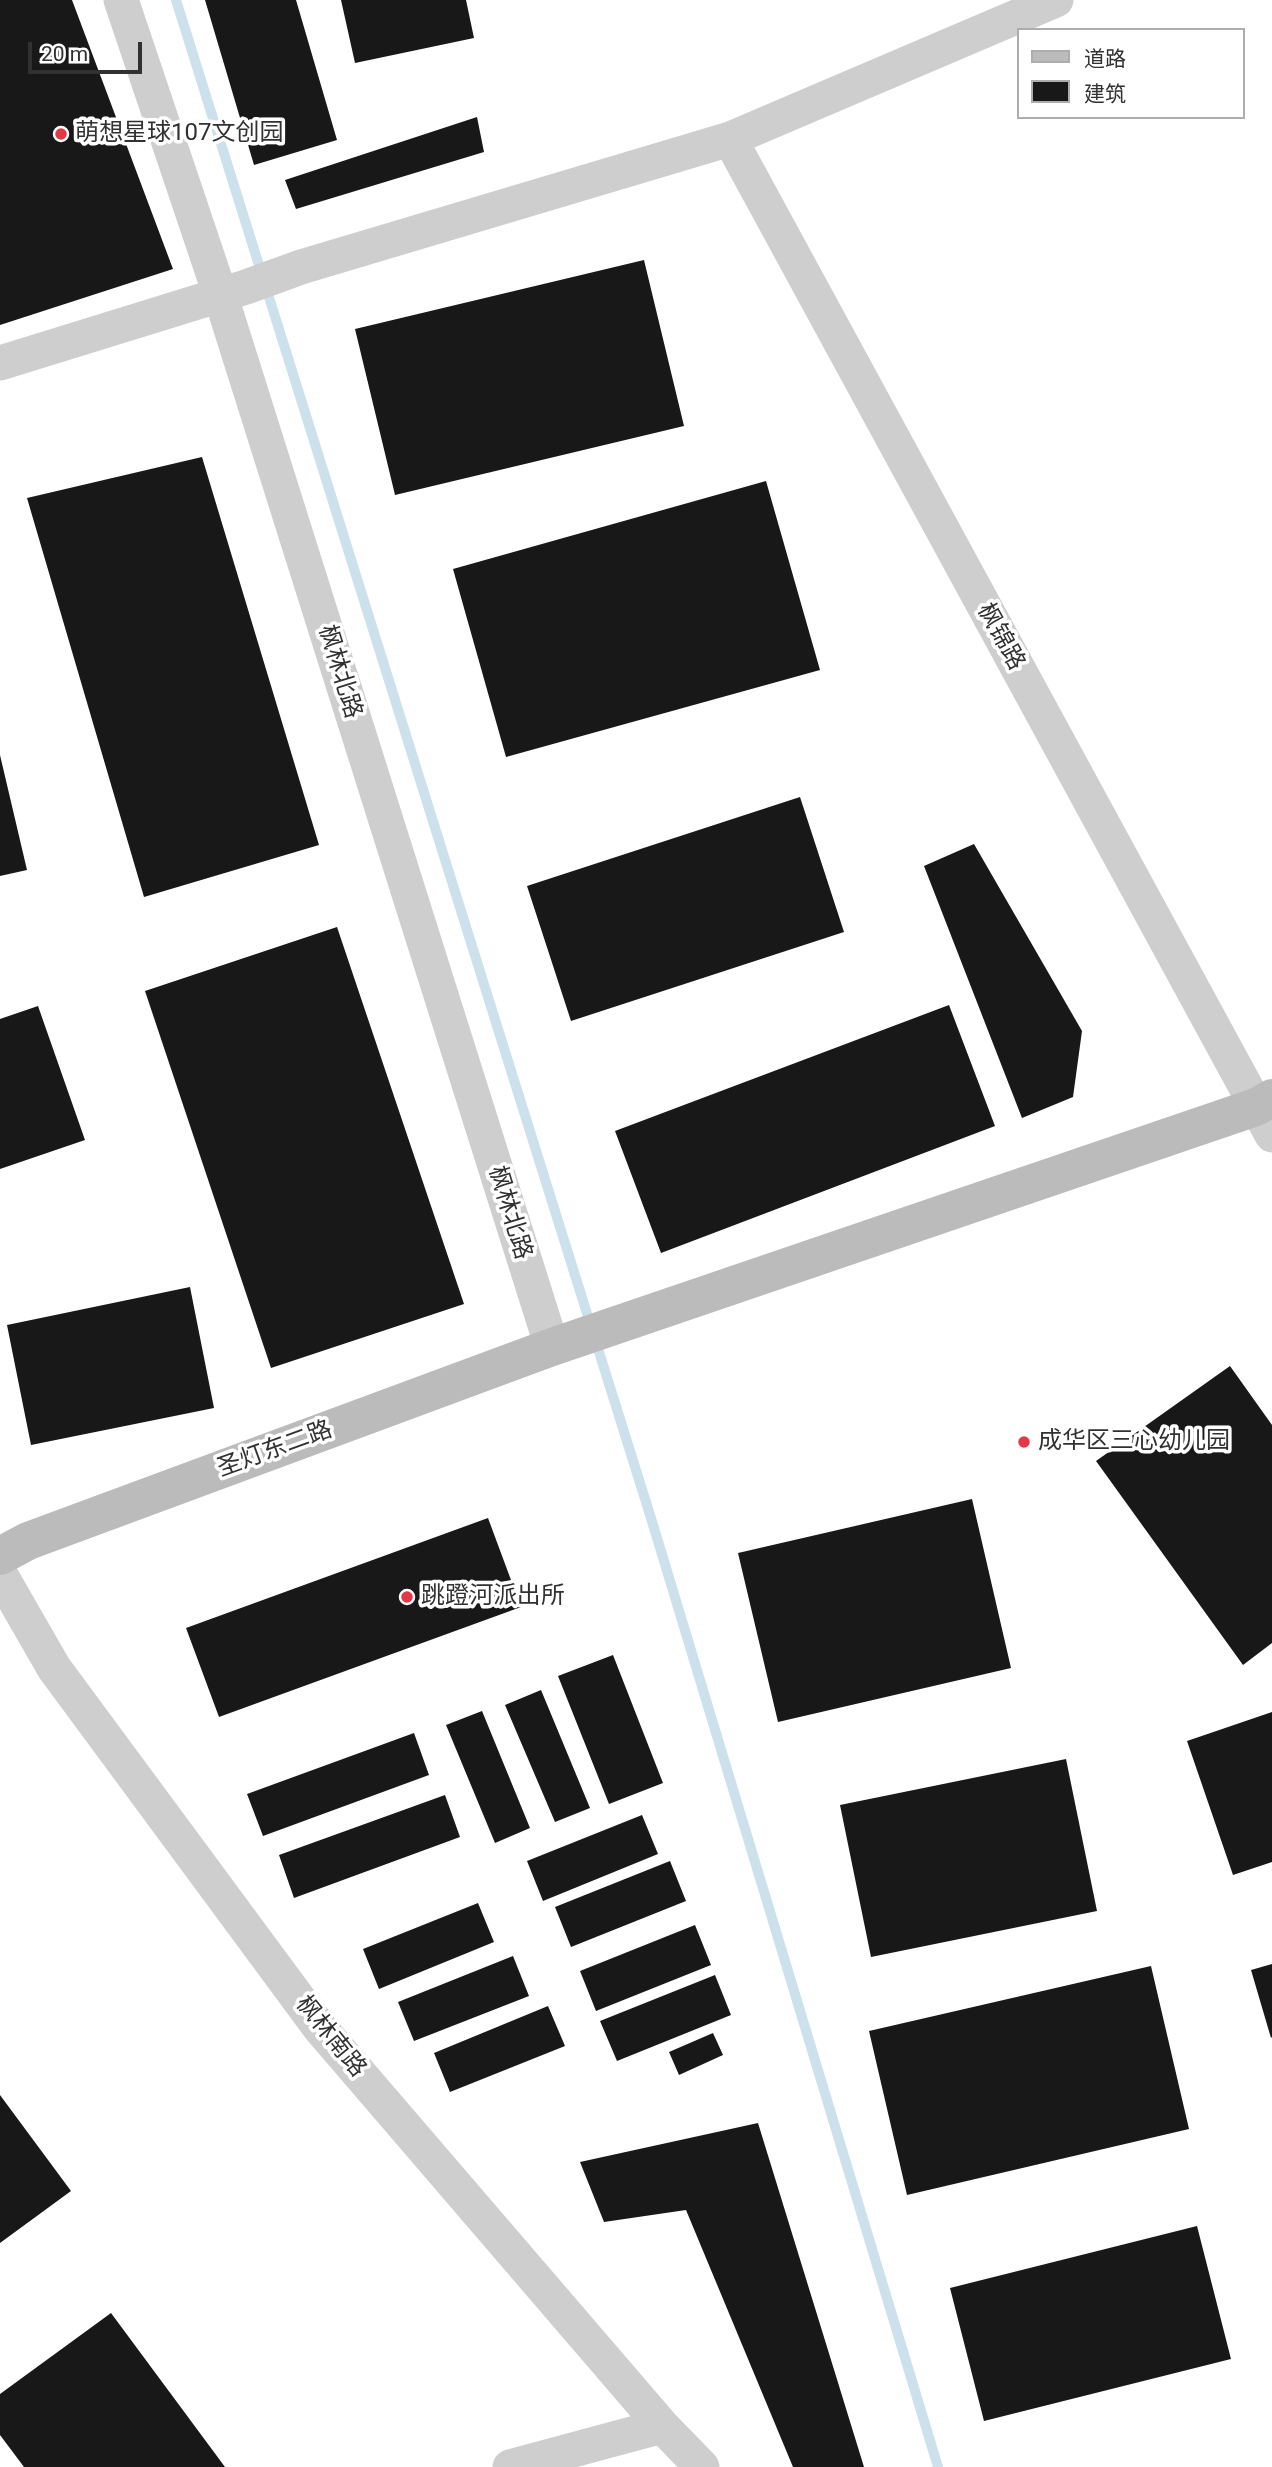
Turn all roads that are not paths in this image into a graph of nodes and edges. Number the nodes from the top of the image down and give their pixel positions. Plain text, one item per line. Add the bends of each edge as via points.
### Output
1 (121, 0) edge
2 (1056, 0) edge
3 (730, 139) junction
4 (233, 290) junction
5 (0, 363) edge
6 (1267, 1113) edge
7 (552, 1347) junction
8 (0, 1556) edge
9 (0, 1574) edge
10 (662, 2426) junction
11 (510, 2467) edge
12 (702, 2467) edge

1 - 4 street, 枫林北路
2 - 3 street
3 - 4 street
3 - 6 street, 枫锦路
4 - 5 street
4 - 7 street, 枫林北路
6 - 7 street, 圣灯东二路
7 - 8 street, 圣灯东二路 via 28,1541
9 - 10 street, 枫林南路 via 54,1668 320,2028
10 - 11 street
10 - 12 street, 枫林南路

